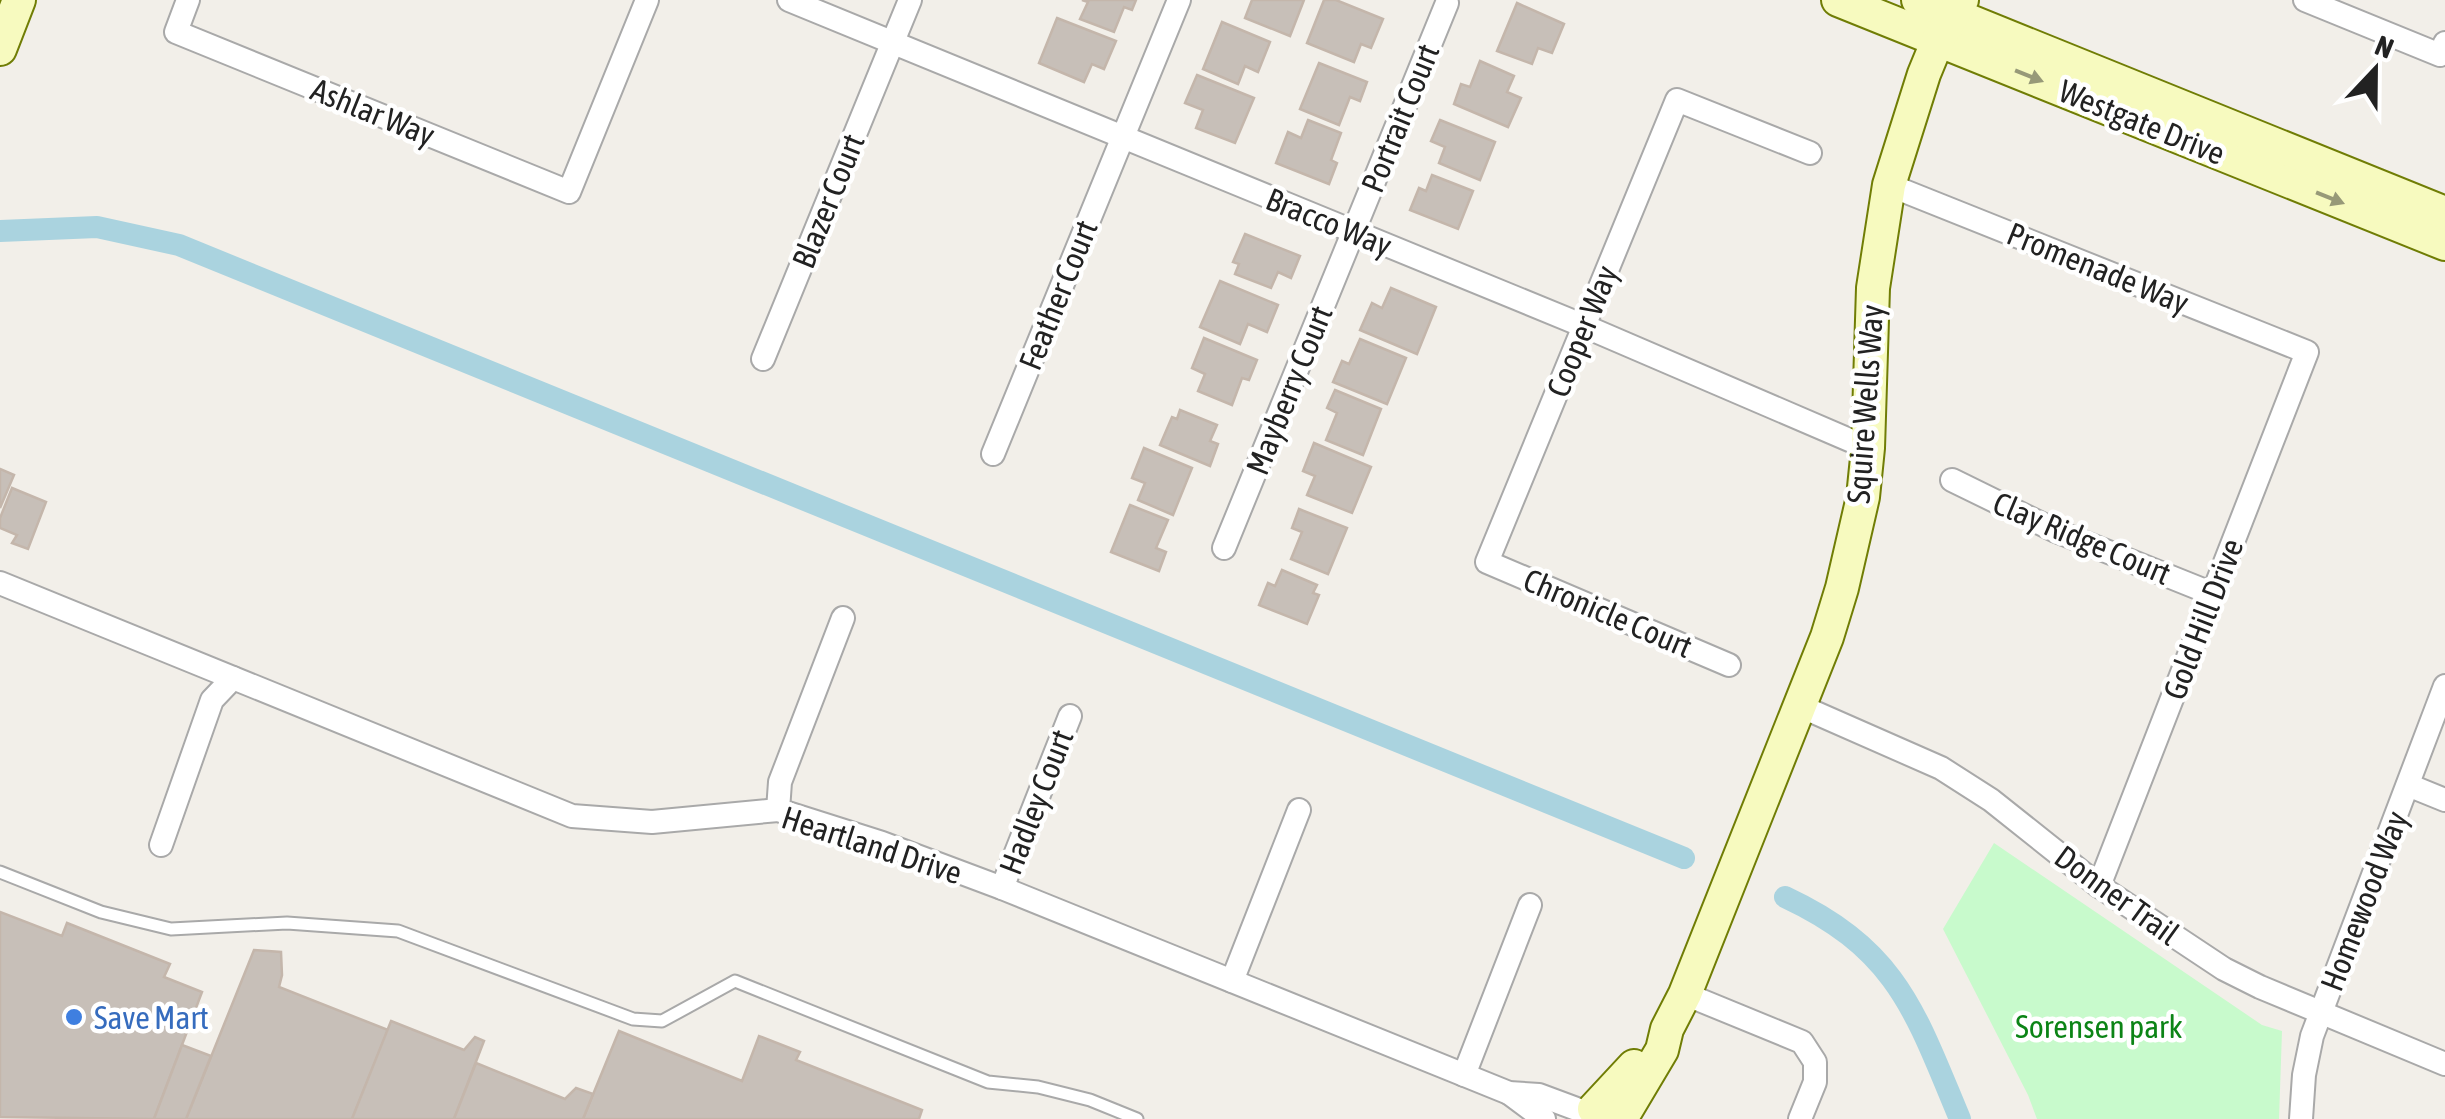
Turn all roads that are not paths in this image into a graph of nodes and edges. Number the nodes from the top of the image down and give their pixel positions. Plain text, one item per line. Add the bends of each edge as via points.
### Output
1 (19, 0) edge
2 (188, 0) edge
3 (647, 0) edge
4 (789, 0) edge
5 (910, 0) edge
6 (1179, 0) edge
7 (1838, 0) edge
8 (1918, 0) edge
9 (2306, 0) edge
10 (1447, 4) dead end
11 (1951, 18) edge
12 (892, 43) junction
13 (0, 49) edge
14 (2443, 49) edge
15 (1123, 137) junction
16 (1810, 152) dead end
17 (1889, 184) junction
18 (2445, 213) edge
19 (1354, 232) junction
20 (2445, 244) edge
21 (1584, 326) junction
22 (2307, 352) joint
23 (763, 359) dead end
24 (1868, 448) junction
25 (993, 454) dead end
26 (1952, 480) dead end
27 (1224, 548) dead end
28 (1487, 562) joint
29 (0, 583) edge
30 (2213, 594) junction
31 (843, 618) dead end
32 (1729, 664) dead end
33 (232, 678) junction
34 (2445, 686) edge
35 (1800, 706) junction
36 (1070, 716) dead end
37 (2408, 785) junction
38 (2445, 800) edge
39 (778, 810) junction
40 (1299, 810) dead end
41 (161, 845) dead end
42 (0, 872) edge
43 (2099, 886) junction
44 (1002, 888) junction
45 (1530, 905) dead end
46 (1232, 981) junction
47 (1685, 994) junction
48 (2320, 1013) junction
49 (2445, 1064) edge
50 (1464, 1075) junction
51 (1508, 1093) junction
52 (1596, 1115) edge
53 (1137, 1119) edge
54 (1544, 1119) edge
55 (1800, 1119) edge
56 (2301, 1119) edge

1 - 13 street
2 - 3 street, Ashlar Way via 176,32 570,192
4 - 12 street, Bracco Way
5 - 12 street, Blazer Court
6 - 15 street, Feather Court
7 - 11 street, Westgate Drive
8 - 11 street, Westgate Drive
9 - 14 street
10 - 19 street, Portrait Court
11 - 17 street, Squire Wells Way via 1906,124
11 - 18 street, Westgate Drive
11 -> 20 street, Westgate Drive
12 - 15 street, Bracco Way
12 - 23 street, Blazer Court
15 - 19 street, Bracco Way
15 - 25 street, Feather Court
16 - 21 street, Cooper Way via 1677,100
17 - 22 street, Promenade Way
17 - 24 street, Squire Wells Way via 1873,288
19 - 21 street, Bracco Way
19 - 27 street, Mayberry Court
21 - 24 street, Bracco Way
21 - 28 street, Cooper Way
22 - 30 street, Gold Hill Drive
24 - 35 street, Squire Wells Way via 1842,588
26 - 30 street, Clay Ridge Court via 2056,531
28 - 32 street, Chronicle Court
29 - 33 street, Heartland Drive
30 - 43 street, Gold Hill Drive
31 - 39 street via 780,782
33 - 39 street, Heartland Drive via 572,816 652,822
33 - 41 street via 212,700
34 - 37 street, Homewood Way
35 - 43 street, Donner Trail via 1940,768 1992,800
35 - 47 street, Squire Wells Way
36 - 44 street, Hadley Court
37 - 38 street
37 - 48 street, Homewood Way
39 - 44 street, Heartland Drive
40 - 46 street
42 - 53 lane via 100,912 171,929 287,923 398,931 633,1019 662,1021 735,982 988,1082 1038,1087
43 - 48 street, Donner Trail via 2224,969
44 - 46 street, Heartland Drive
45 - 50 street
46 - 50 street, Heartland Drive
47 - 52 street, Squire Wells Way via 1662,1050
47 - 55 street via 1802,1042 1815,1062 1815,1082
48 - 49 street, Donner Trail
48 - 56 street, Homewood Way
50 - 51 street, Heartland Drive
51 - 52 street, Heartland Drive via 1539,1095
51 - 54 street, Heartland Drive

